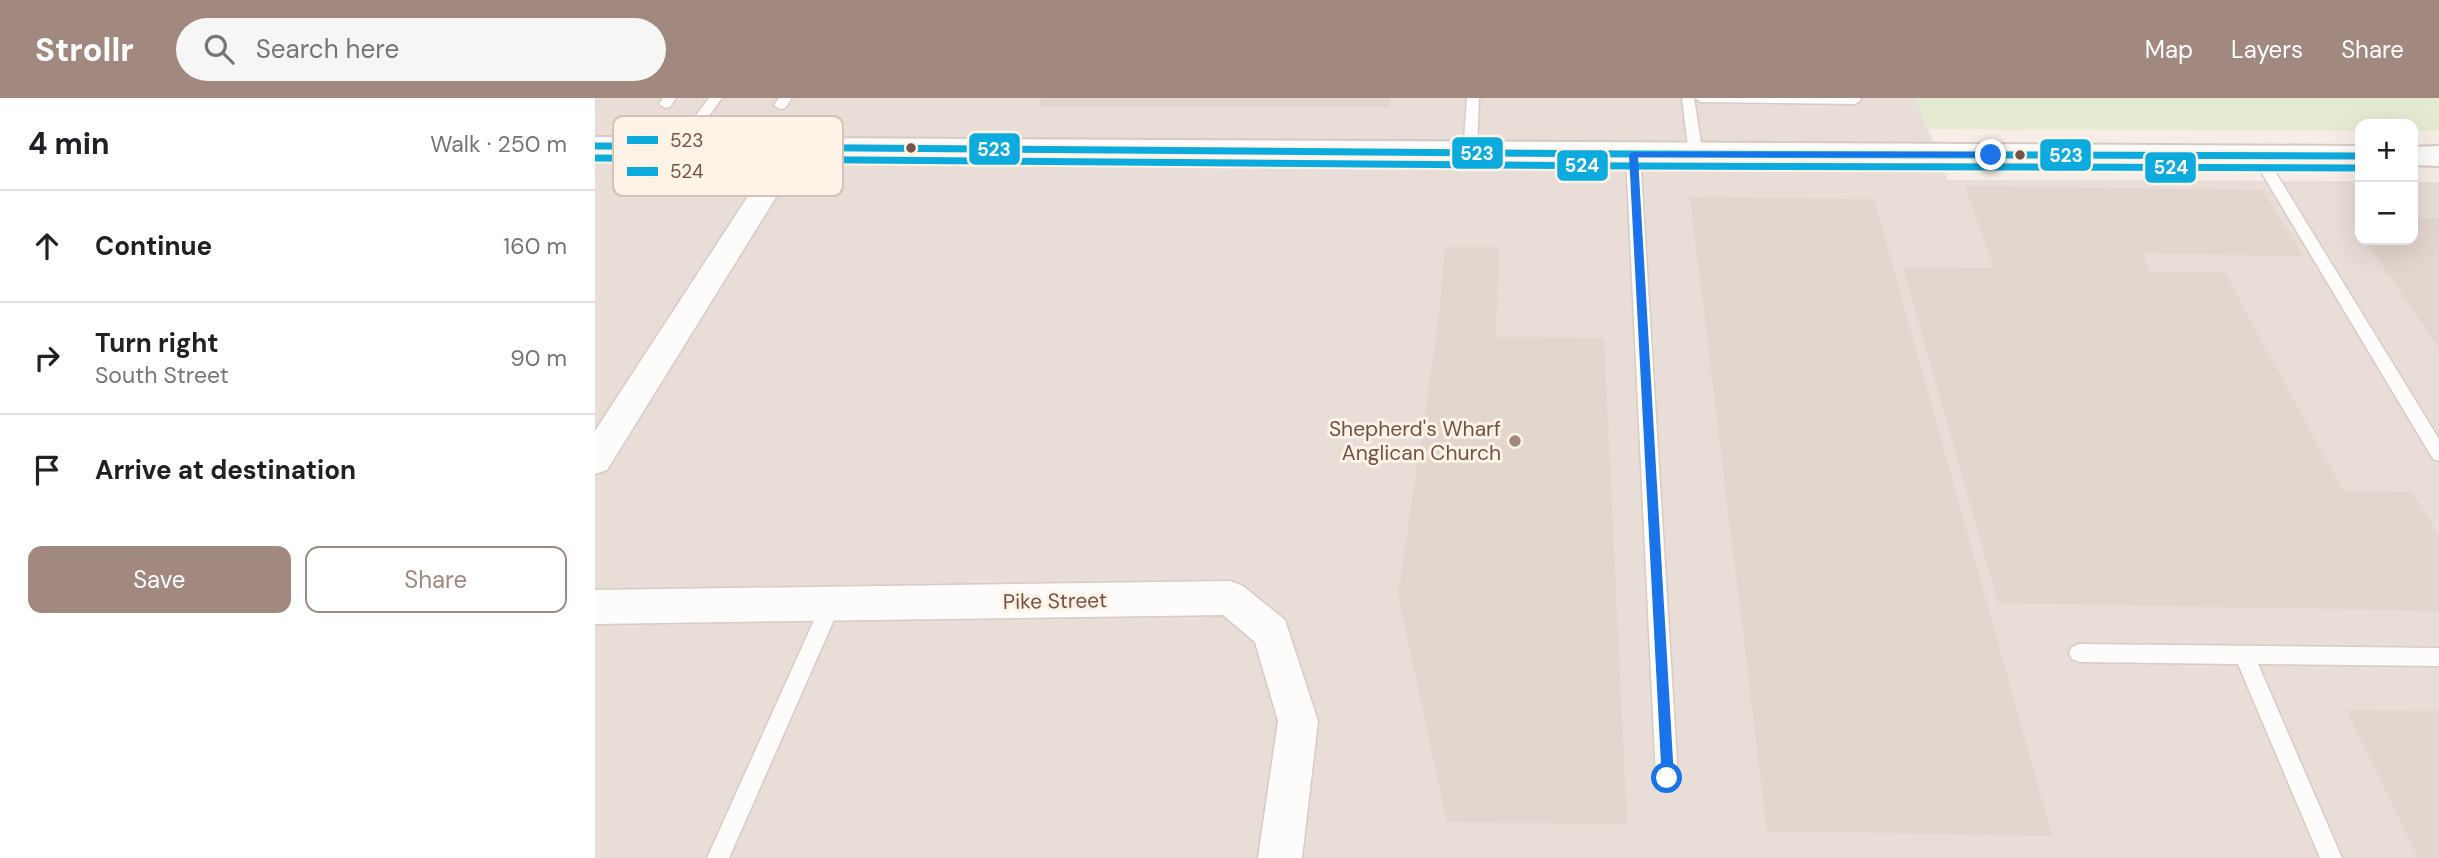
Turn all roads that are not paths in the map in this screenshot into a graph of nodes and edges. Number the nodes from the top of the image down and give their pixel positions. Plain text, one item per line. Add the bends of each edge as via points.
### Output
1 (716, 98) edge
2 (1473, 98) edge
3 (1688, 98) edge
4 (1701, 98) edge
5 (1855, 100) edge
6 (702, 116) edge
7 (595, 146) edge
8 (613, 146) edge
9 (843, 147) edge
10 (1470, 153) junction
11 (1633, 155) junction
12 (1696, 155) junction
13 (2258, 155) junction
14 (2355, 156) edge
15 (2418, 156) edge
16 (2439, 156) edge
17 (763, 196) edge
18 (2439, 454) edge
19 (595, 460) edge
20 (831, 604) junction
21 (595, 607) edge
22 (2079, 653) dead end
23 (2244, 655) junction
24 (2439, 657) edge
25 (1667, 778) dead end
26 (718, 858) edge
27 (1280, 858) edge
28 (2331, 858) edge

1 - 6 lane
2 - 10 lane
3 - 12 lane
4 - 5 lane
7 - 8 street
9 - 10 street
10 - 11 street
11 - 12 street
11 - 25 lane
12 - 13 street
13 - 14 street
13 - 18 lane
15 - 16 street
17 - 19 street
20 - 21 street, Pike Street
20 - 26 lane
20 - 27 street, Pike Street via 1230,598 1271,632 1298,721
22 - 23 lane
23 - 24 lane
23 - 28 lane

